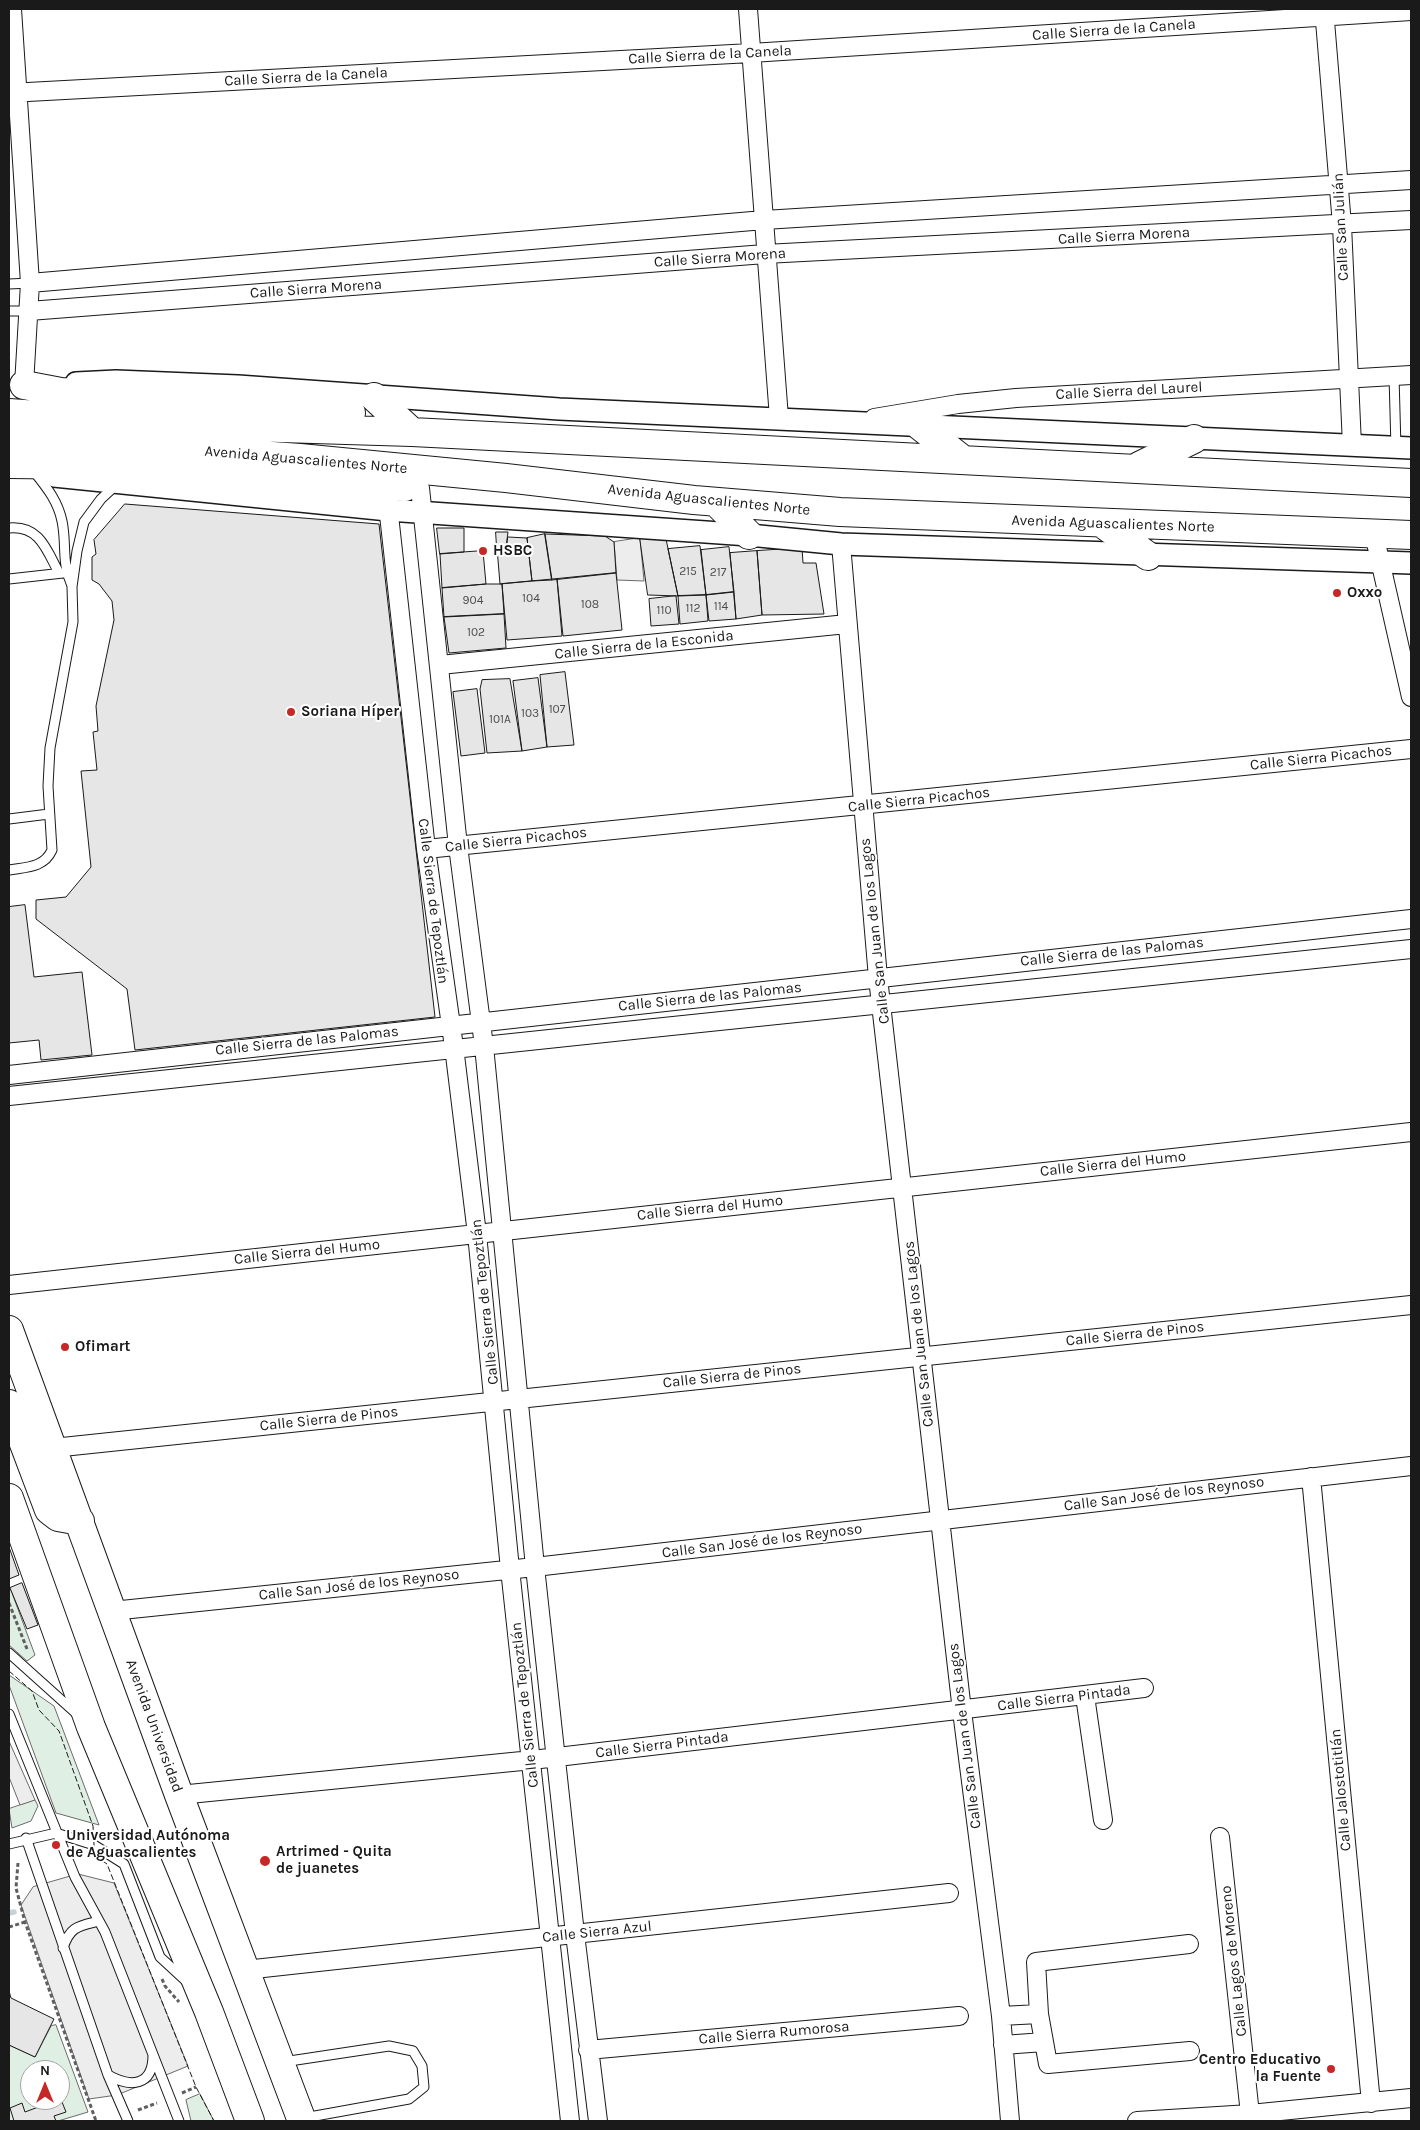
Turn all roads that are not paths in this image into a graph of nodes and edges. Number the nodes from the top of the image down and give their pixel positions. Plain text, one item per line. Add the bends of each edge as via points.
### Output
1 (12, 9) edge
2 (748, 9) edge
3 (1411, 11) edge
4 (1324, 13) edge
5 (751, 53) junction
6 (12, 93) edge
7 (1411, 180) edge
8 (1338, 184) junction
9 (764, 220) junction
10 (1411, 220) edge
11 (1342, 225) junction
12 (765, 254) junction
13 (30, 283) junction
14 (9, 284) edge
15 (9, 311) edge
16 (29, 311) junction
17 (1403, 376) edge
18 (1348, 378) junction
19 (16, 385) edge
20 (374, 397) junction
21 (9, 413) edge
22 (779, 418) junction
23 (848, 422) junction
24 (920, 426) junction
25 (401, 432) junction
26 (9, 437) edge
27 (1194, 439) junction
28 (1352, 445) junction
29 (1404, 448) edge
30 (962, 459) junction
31 (9, 464) edge
32 (1136, 467) junction
33 (9, 471) edge
34 (36, 474) junction
35 (120, 482) junction
36 (1411, 483) edge
37 (387, 497) junction
38 (421, 500) junction
39 (705, 501) junction
40 (1103, 524) junction
41 (9, 528) edge
42 (1374, 534) junction
43 (749, 535) junction
44 (1411, 535) edge
45 (841, 544) junction
46 (1148, 556) junction
47 (1382, 562) junction
48 (1411, 564) edge
49 (66, 572) junction
50 (9, 579) edge
51 (847, 624) junction
52 (440, 666) junction
53 (1411, 697) edge
54 (1411, 749) edge
55 (863, 805) junction
56 (49, 814) junction
57 (9, 819) edge
58 (458, 846) junction
59 (426, 849) junction
60 (9, 870) edge
61 (1411, 919) edge
62 (1411, 949) edge
63 (878, 978) junction
64 (882, 1006) junction
65 (480, 1023) junction
66 (450, 1025) junction
67 (484, 1046) junction
68 (454, 1048) junction
69 (9, 1075) edge
70 (9, 1096) edge
71 (1411, 1132) edge
72 (902, 1187) junction
73 (503, 1231) junction
74 (478, 1234) junction
75 (9, 1285) edge
76 (1411, 1305) edge
77 (9, 1330) edge
78 (922, 1357) junction
79 (520, 1398) junction
80 (495, 1401) junction
81 (9, 1404) edge
82 (52, 1448) junction
83 (1411, 1466) edge
84 (1311, 1477) junction
85 (9, 1498) edge
86 (940, 1520) junction
87 (80, 1521) junction
88 (535, 1567) junction
89 (510, 1570) junction
90 (112, 1611) junction
91 (9, 1653) edge
92 (1144, 1688) dead end
93 (1085, 1696) junction
94 (962, 1710) junction
95 (9, 1714) edge
96 (91, 1727) junction
97 (556, 1757) junction
98 (532, 1760) junction
99 (179, 1795) junction
100 (1103, 1820) dead end
101 (56, 1833) junction
102 (1220, 1837) dead end
103 (26, 1838) junction
104 (12, 1843) edge
105 (949, 1893) dead end
106 (99, 1921) junction
107 (575, 1934) junction
108 (550, 1937) junction
109 (1189, 1944) dead end
110 (63, 1948) junction
111 (245, 1970) junction
112 (204, 2002) junction
113 (1038, 2014) junction
114 (960, 2016) dead end
115 (1001, 2016) junction
116 (1044, 2042) junction
117 (1003, 2045) junction
118 (588, 2050) junction
119 (1190, 2051) dead end
120 (153, 2053) junction
121 (280, 2063) junction
122 (108, 2075) junction
123 (1411, 2098) edge
124 (1371, 2103) junction
125 (1250, 2114) junction
126 (1341, 2114) edge
127 (126, 2118) edge
128 (302, 2120) edge
129 (179, 2121) edge
130 (250, 2121) edge
131 (268, 2121) edge
132 (570, 2121) edge
133 (598, 2121) edge
134 (1010, 2121) edge
135 (1137, 2121) edge

1 - 6 street
2 - 5 street
3 - 4 street, Calle Sierra de la Canela
4 - 5 street, Calle Sierra de la Canela
4 - 8 street, Calle San Julián
5 - 6 street, Calle Sierra de la Canela
5 - 9 street
6 - 13 street
7 - 8 street, Calle Sierra Morena
8 - 9 street, Calle Sierra Morena
8 - 11 street, Calle San Julián
9 - 12 street
9 - 13 street, Calle Sierra Morena
10 - 11 street, Calle Sierra Morena
11 - 12 street, Calle Sierra Morena
11 - 18 street, Calle San Julián
12 - 16 street, Calle Sierra Morena
12 - 22 street
13 - 14 lane
13 - 16 street
15 - 16 lane
16 - 19 street
17 - 18 street, Calle Sierra del Laurel
17 - 29 lane
18 - 23 street, Calle Sierra del Laurel via 1016,398
18 - 28 street, Calle San Julián
19 - 20 street via 116,381 238,386
19 - 25 main road via 61,392 338,411 361,415
20 - 22 street
20 - 25 main road
21 - 25 main road, Avenida Aguascalientes Norte via 183,425
22 - 23 street
23 - 24 street
24 - 27 street
24 - 30 main road
25 - 30 main road, Avenida Aguascalientes Norte
26 - 39 main road, Avenida Aguascalientes Norte via 318,460
27 - 28 street
27 - 32 main road
28 - 29 street
30 - 32 main road, Avenida Aguascalientes Norte
31 - 37 main road via 97,465
32 - 36 main road, Avenida Aguascalientes Norte
33 - 34 street
34 - 35 street
34 - 49 lane via 54,498 62,522
35 - 37 street
35 - 49 lane via 101,499 84,522
37 - 38 main road
37 - 59 street, Calle Sierra de Tepoztlán
38 - 39 main road via 632,504
38 - 43 street, Avenida Aguascalientes Norte
38 - 52 street, Calle Sierra de Tepoztlán
39 - 40 main road, Avenida Aguascalientes Norte via 840,512
39 - 43 main road
40 - 42 main road, Avenida Aguascalientes Norte
40 - 46 main road
41 - 49 lane via 27,530 40,537
42 - 44 main road, Avenida Aguascalientes Norte
42 - 47 street
43 - 45 street, Avenida Aguascalientes Norte
45 - 46 street, Avenida Aguascalientes Norte
45 - 51 street, Calle San Juan de los Lagos
46 - 47 street, Avenida Aguascalientes Norte
47 - 48 street, Avenida Aguascalientes Norte
47 - 53 street
49 - 50 lane
49 - 56 lane via 72,587 73,622 50,748
51 - 52 street, Calle Sierra de la Esconida
51 - 55 street, Calle San Juan de los Lagos
52 - 58 street, Calle Sierra de Tepoztlán
54 - 55 street, Calle Sierra Picachos
55 - 58 street, Calle Sierra Picachos
55 - 63 street, Calle San Juan de los Lagos
56 - 57 lane
56 - 60 lane via 52,850 48,860
58 - 59 street, Calle Sierra Picachos
58 - 65 street, Calle Sierra de Tepoztlán
59 - 66 street, Calle Sierra de Tepoztlán
61 - 63 street, Calle Sierra de las Palomas
62 - 64 street, Calle Sierra de las Palomas
63 - 64 street, Calle San Juan de los Lagos
63 - 65 street, Calle Sierra de las Palomas
64 - 67 street, Calle Sierra de las Palomas
64 - 72 street, Calle San Juan de los Lagos
65 - 66 street, Calle Sierra de las Palomas
65 - 67 street, Calle Sierra de Tepoztlán
66 - 68 street, Calle Sierra de Tepoztlán
66 - 69 street, Calle Sierra de las Palomas
67 - 68 street, Calle Sierra de las Palomas
67 - 73 street, Calle Sierra de Tepoztlán
68 - 70 street, Calle Sierra de las Palomas
68 - 74 street, Calle Sierra de Tepoztlán
71 - 72 street, Calle Sierra del Humo
72 - 73 street, Calle Sierra del Humo
72 - 78 street, Calle San Juan de los Lagos
73 - 74 street, Calle Sierra del Humo
73 - 79 street, Calle Sierra de Tepoztlán
74 - 75 street, Calle Sierra del Humo
74 - 80 street, Calle Sierra de Tepoztlán
76 - 78 street, Calle Sierra de Pinos
77 - 82 main road, Avenida Universidad
78 - 79 street, Calle Sierra de Pinos
78 - 86 street, Calle San Juan de los Lagos
79 - 80 street, Calle Sierra de Pinos
79 - 88 street, Calle Sierra de Tepoztlán
80 - 82 street, Calle Sierra de Pinos
80 - 89 street, Calle Sierra de Tepoztlán
81 - 87 main road via 49,1510 58,1517
82 - 87 main road, Avenida Universidad
83 - 84 street, Calle San José de los Reynoso
84 - 86 street, Calle San José de los Reynoso
84 - 124 street, Calle Jalostotitlán
85 - 96 main road
86 - 88 street, Calle San José de los Reynoso
86 - 94 street, Calle San Juan de los Lagos
87 - 90 main road, Avenida Universidad
88 - 89 street, Calle San José de los Reynoso
88 - 97 street, Calle Sierra de Tepoztlán
89 - 90 street, Calle San José de los Reynoso
89 - 98 street, Calle Sierra de Tepoztlán
90 - 99 main road, Avenida Universidad
91 - 96 lane
92 - 93 street, Calle Sierra Pintada
93 - 94 street, Calle Sierra Pintada
93 - 100 street
94 - 97 street, Calle Sierra Pintada
94 - 115 street, Calle San Juan de los Lagos
95 - 101 lane
96 - 112 main road
97 - 98 street, Calle Sierra Pintada
97 - 107 street, Calle Sierra de Tepoztlán
98 - 99 street, Calle Sierra Pintada
98 - 108 street, Calle Sierra de Tepoztlán
99 - 111 main road, Avenida Universidad
101 - 103 lane
101 - 106 lane
101 - 112 lane via 94,1845 124,1864 160,1957
102 - 125 street, Calle Lagos de Moreno
103 - 104 lane
103 - 110 lane
105 - 107 street, Calle Sierra Azul
106 - 110 lane via 79,1926 68,1934
106 - 120 lane
107 - 108 street, Calle Sierra Azul
107 - 118 street, Calle Sierra de Tepoztlán
108 - 111 street, Calle Sierra Azul
108 - 132 street, Calle Sierra de Tepoztlán
109 - 113 street via 1036,1962
110 - 122 lane
111 - 121 main road, Avenida Universidad
112 - 130 main road
112 - 131 main road via 236,2043
113 - 115 street
113 - 116 street
114 - 118 street, Calle Sierra Rumorosa
115 - 117 street, Calle San Juan de los Lagos
116 - 117 street
116 - 119 street via 1048,2064
117 - 134 street, Calle San Juan de los Lagos
118 - 133 street, Calle Sierra de Tepoztlán
120 - 122 lane via 150,2073 142,2081 132,2084 119,2082
120 - 129 lane
121 - 128 main road, Avenida Universidad
121 - 128 lane via 388,2046 414,2051 422,2066 424,2087 409,2099
122 - 127 lane
123 - 124 street
124 - 126 street
125 - 126 street
125 - 135 street

